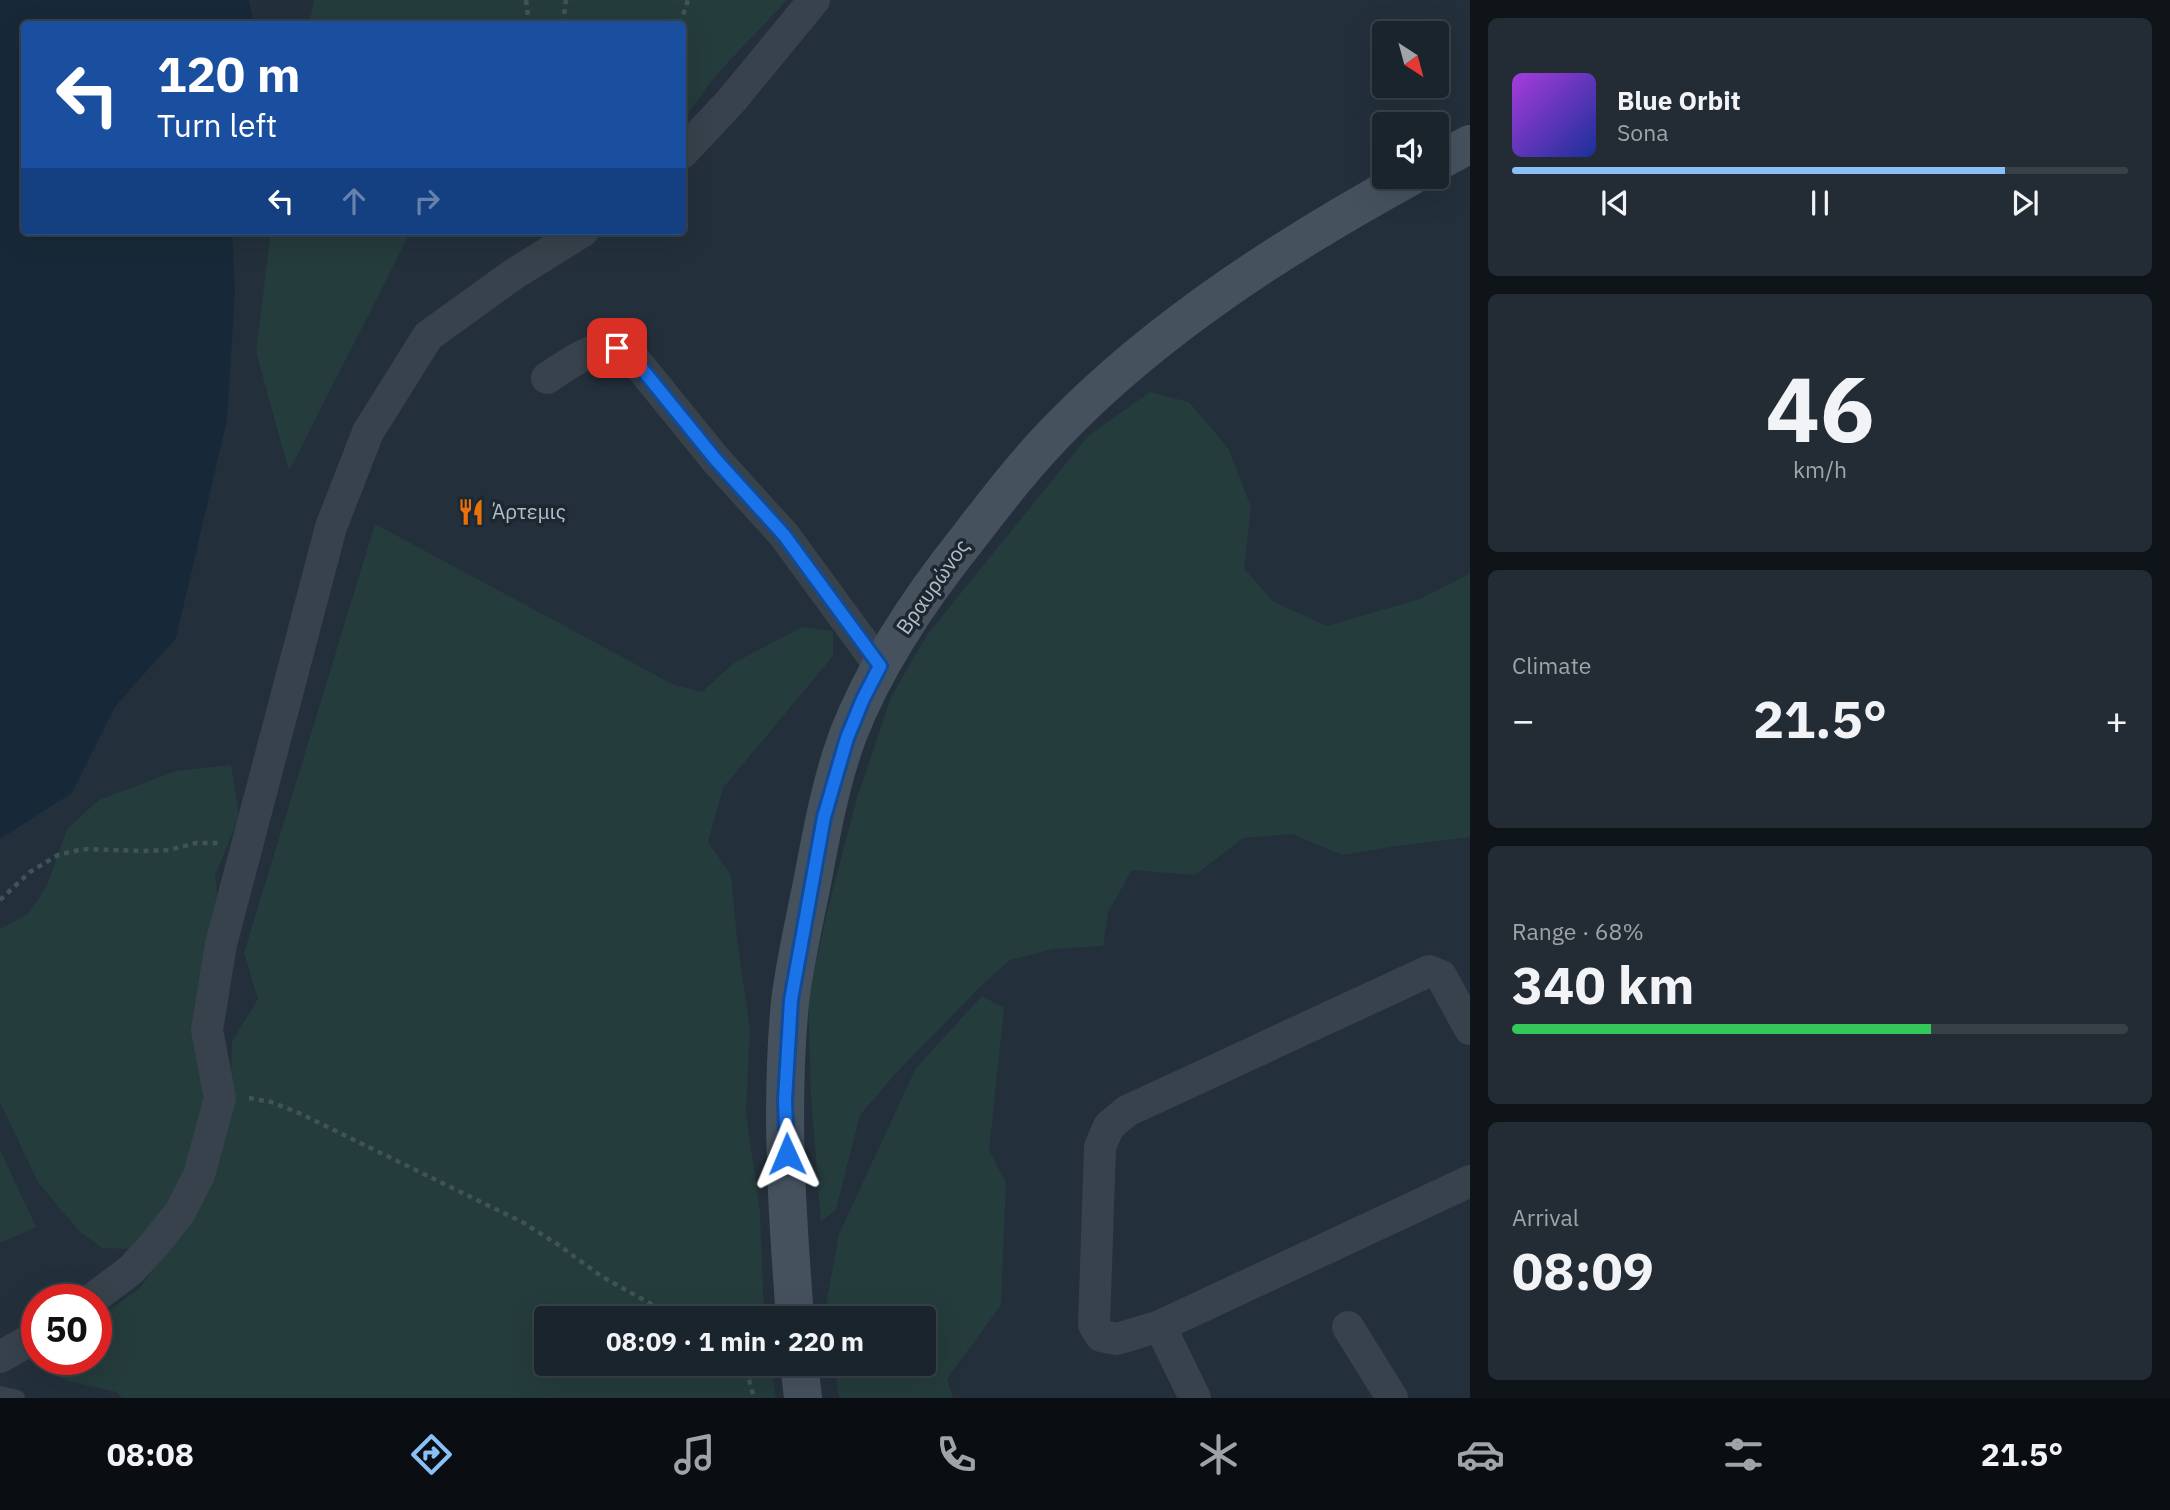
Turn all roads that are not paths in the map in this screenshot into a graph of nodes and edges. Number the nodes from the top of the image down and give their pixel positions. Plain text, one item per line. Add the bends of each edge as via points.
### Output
1 (814, 0) edge
2 (1470, 144) edge
3 (686, 149) edge
4 (1449, 155) edge
5 (1388, 189) edge
6 (577, 235) edge
7 (547, 378) dead end
8 (880, 666) junction
9 (1470, 1029) edge
10 (1470, 1181) edge
11 (112, 1285) edge
12 (794, 1306) edge
13 (1160, 1326) junction
14 (1348, 1327) dead end
15 (21, 1345) edge
16 (0, 1357) edge
17 (800, 1376) edge
18 (0, 1394) edge
19 (17, 1398) edge
20 (803, 1398) edge
21 (1195, 1398) edge
22 (1392, 1398) edge

1 - 3 street via 731,102
2 - 4 main road
5 - 8 main road, Βραυρώνος via 1266,264 1154,343 1088,400 1041,447 944,568
6 - 11 street via 428,336 368,432 331,527 221,944 207,1030 220,1098 199,1175 180,1212 154,1245
7 - 8 street via 599,349 617,348 634,359 784,535
8 - 12 main road, Βραυρώνος via 847,738 824,817 791,1000 785,1100
9 - 13 street via 1441,976 1429,971 1128,1111 1109,1126 1100,1147 1094,1325 1101,1336 1117,1339
10 - 13 street
13 - 21 street
14 - 22 street
15 - 16 street
17 - 20 main road
18 - 19 lane

